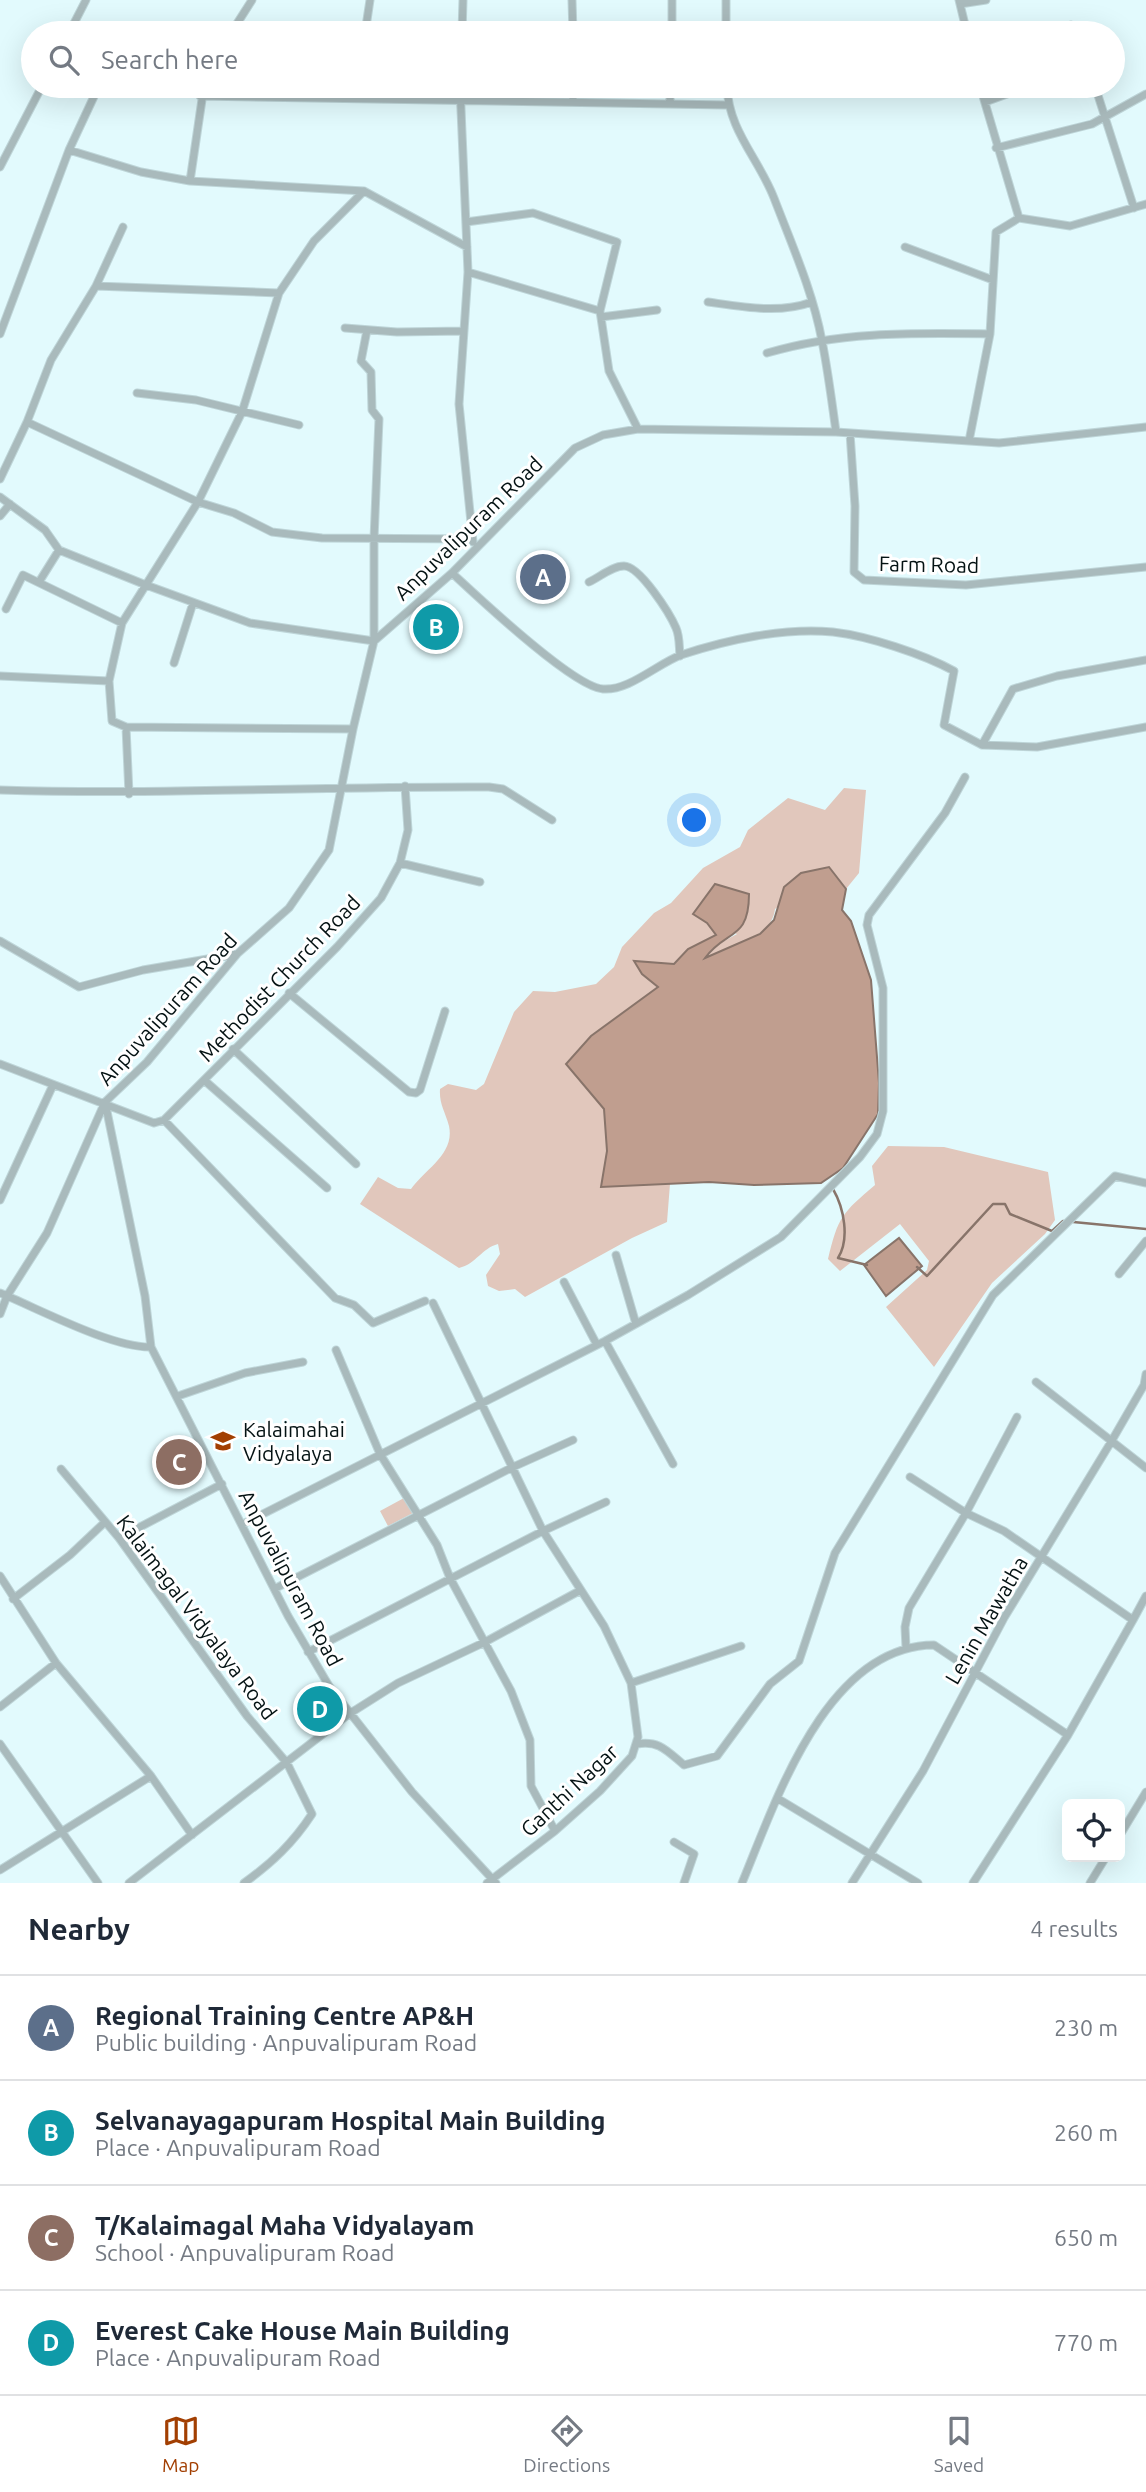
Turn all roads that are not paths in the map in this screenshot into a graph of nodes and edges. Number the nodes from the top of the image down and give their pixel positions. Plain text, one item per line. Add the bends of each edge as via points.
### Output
1 (86, 0) edge
2 (252, 0) edge
3 (370, 0) edge
4 (463, 0) edge
5 (572, 0) edge
6 (672, 0) edge
7 (726, 0) edge
8 (986, 0) edge
9 (960, 2) edge
10 (75, 21) edge
11 (239, 21) edge
12 (367, 21) edge
13 (462, 21) edge
14 (573, 21) edge
15 (672, 21) edge
16 (726, 21) edge
17 (964, 21) edge
18 (1146, 94) edge
19 (36, 98) edge
20 (93, 98) edge
21 (201, 98) edge
22 (357, 98) edge
23 (573, 98) edge
24 (670, 98) edge
25 (727, 98) edge
26 (984, 98) edge
27 (996, 98) edge
28 (1099, 98) edge
29 (460, 100) junction
30 (573, 102) junction
31 (985, 102) junction
32 (670, 104) junction
33 (727, 105) junction
34 (1106, 117) junction
35 (996, 148) junction
36 (69, 150) junction
37 (0, 167) edge
38 (190, 181) junction
39 (364, 191) junction
40 (1146, 204) edge
41 (1134, 208) junction
42 (1019, 218) junction
43 (466, 222) junction
44 (124, 227) dead end
45 (467, 247) junction
46 (905, 247) dead end
47 (468, 272) junction
48 (993, 280) junction
49 (96, 286) junction
50 (279, 293) junction
51 (708, 302) dead end
52 (812, 302) junction
53 (657, 310) dead end
54 (600, 314) junction
55 (345, 328) dead end
56 (367, 330) junction
57 (464, 331) junction
58 (0, 334) edge
59 (990, 334) junction
60 (822, 340) junction
61 (767, 353) dead end
62 (137, 393) dead end
63 (242, 412) junction
64 (27, 422) junction
65 (299, 425) dead end
66 (1146, 428) edge
67 (638, 429) junction
68 (836, 432) junction
69 (850, 433) junction
70 (969, 441) junction
71 (0, 479) edge
72 (0, 497) edge
73 (198, 502) junction
74 (10, 504) junction
75 (0, 516) edge
76 (374, 539) junction
77 (472, 539) junction
78 (476, 548) junction
79 (59, 550) junction
80 (1146, 567) edge
81 (452, 573) junction
82 (39, 582) junction
83 (589, 582) dead end
84 (146, 585) junction
85 (193, 603) junction
86 (6, 609) dead end
87 (122, 623) junction
88 (374, 641) junction
89 (680, 656) junction
90 (1146, 660) edge
91 (174, 663) dead end
92 (0, 676) edge
93 (109, 681) junction
94 (126, 727) junction
95 (1146, 727) edge
96 (353, 729) junction
97 (982, 745) junction
98 (965, 777) dead end
99 (342, 786) junction
100 (405, 786) junction
101 (0, 790) edge
102 (129, 794) junction
103 (552, 820) dead end
104 (400, 863) junction
105 (480, 882) dead end
106 (0, 941) edge
107 (237, 954) junction
108 (289, 993) junction
109 (445, 1011) dead end
110 (233, 1049) junction
111 (0, 1064) edge
112 (204, 1080) junction
113 (53, 1085) junction
114 (105, 1102) junction
115 (164, 1120) junction
116 (356, 1164) dead end
117 (1146, 1184) edge
118 (327, 1188) dead end
119 (0, 1200) edge
120 (1146, 1241) edge
121 (616, 1255) dead end
122 (1119, 1274) dead end
123 (564, 1282) dead end
124 (4, 1294) edge
125 (0, 1314) edge
126 (636, 1324) junction
127 (601, 1343) junction
128 (151, 1347) junction
129 (336, 1350) dead end
130 (303, 1362) dead end
131 (1146, 1374) edge
132 (1036, 1381) dead end
133 (178, 1396) junction
134 (480, 1402) junction
135 (1017, 1417) dead end
136 (573, 1440) dead end
137 (1111, 1442) junction
138 (380, 1454) junction
139 (673, 1464) dead end
140 (513, 1467) junction
141 (1146, 1468) edge
142 (61, 1469) dead end
143 (910, 1477) dead end
144 (222, 1484) junction
145 (607, 1502) dead end
146 (966, 1513) junction
147 (419, 1515) junction
148 (104, 1523) junction
149 (243, 1524) junction
150 (543, 1531) junction
151 (119, 1538) junction
152 (1042, 1558) junction
153 (0, 1576) edge
154 (450, 1578) junction
155 (276, 1588) junction
156 (581, 1590) junction
157 (1146, 1596) edge
158 (13, 1599) junction
159 (1133, 1620) junction
160 (485, 1642) junction
161 (741, 1646) dead end
162 (906, 1648) junction
163 (308, 1652) junction
164 (56, 1663) junction
165 (974, 1673) junction
166 (631, 1683) junction
167 (0, 1707) edge
168 (349, 1714) junction
169 (1068, 1735) junction
170 (0, 1744) edge
171 (637, 1744) junction
172 (287, 1763) junction
173 (151, 1776) junction
174 (1146, 1792) edge
175 (777, 1798) junction
176 (1125, 1827) edge
177 (555, 1831) junction
178 (63, 1834) junction
179 (192, 1835) junction
180 (674, 1842) dead end
181 (873, 1854) junction
182 (1103, 1862) edge
183 (0, 1870) edge
184 (492, 1882) edge
185 (98, 1883) edge
186 (129, 1883) edge
187 (244, 1883) edge
188 (684, 1883) edge
189 (743, 1883) edge
190 (852, 1883) edge
191 (918, 1883) edge
192 (973, 1883) edge
193 (1090, 1883) edge

1 - 10 street
2 - 11 street
3 - 12 street
4 - 13 street
5 - 14 street
6 - 15 street
7 - 16 street
8 - 9 street
9 - 17 street
18 - 34 street
19 - 37 street
20 - 36 street
21 - 38 street
22 - 29 street
23 - 30 street
24 - 32 street
25 - 33 street
26 - 31 street
27 - 31 street
28 - 34 street
29 - 30 street
29 - 43 street
30 - 32 street
31 - 35 street
32 - 33 street
33 - 52 street via 769,184
34 - 35 street
34 - 41 street
35 - 42 street
36 - 38 street
36 - 58 street
38 - 39 street
39 - 45 street
39 - 50 street via 314,241
40 - 41 street
41 - 42 street via 1070,226
42 - 48 street via 996,232
43 - 45 street
43 - 54 street via 533,212 617,242
44 - 49 street
45 - 47 street
46 - 48 street
47 - 54 street
47 - 57 street
48 - 59 street
49 - 50 street
49 - 64 street via 51,360
50 - 63 street
51 - 52 street via 752,309 792,308
52 - 60 street
53 - 54 street
54 - 67 street via 609,370
55 - 56 street
56 - 57 street
56 - 76 street via 361,361 371,372 372,410 379,419
57 - 77 street via 459,404
59 - 60 street via 879,333
59 - 70 street
60 - 61 street
60 - 68 street
62 - 63 street via 197,400
63 - 65 street
63 - 73 street
64 - 71 street
64 - 73 street
66 - 70 street, Anpuvalipuram Road via 999,443
67 - 68 street, Anpuvalipuram Road
67 - 78 street, Anpuvalipuram Road via 603,435 575,448
68 - 69 street, Anpuvalipuram Road
69 - 70 street, Anpuvalipuram Road
69 - 80 street, Farm Road via 853,572 857,577 966,585
72 - 74 street
73 - 76 street via 272,532
73 - 84 street
74 - 75 street
74 - 79 street via 45,530
76 - 77 street
76 - 88 street
77 - 78 street
78 - 81 street, Anpuvalipuram Road
79 - 82 street
79 - 84 street
81 - 88 street, Anpuvalipuram Road
81 - 89 street via 512,629 562,667 601,689 616,688
82 - 86 street via 23,575
82 - 87 street
83 - 89 street via 615,568 634,569 676,627
84 - 85 street
84 - 87 street
85 - 88 street via 250,623
85 - 91 street
87 - 93 street
88 - 96 street, Anpuvalipuram Road
89 - 97 street via 787,633 833,632 888,646 954,671 944,725
90 - 97 street via 1013,689
92 - 93 street
93 - 94 street via 112,721
94 - 96 street
94 - 102 street
95 - 97 street via 1037,747
96 - 99 street, Anpuvalipuram Road
98 - 126 street via 945,813 869,915 867,925 883,988 883,1111 877,1135 781,1237
99 - 100 street
99 - 102 street
99 - 107 street, Anpuvalipuram Road via 329,850 289,908
100 - 103 street via 503,789
100 - 104 street, Methodist Church Road via 408,830
101 - 102 street
104 - 105 street
104 - 108 street, Methodist Church Road via 381,898
106 - 107 street via 79,987 143,970
107 - 114 street, Anpuvalipuram Road via 147,1062
108 - 109 street via 409,1092 416,1093
108 - 110 street, Methodist Church Road
110 - 112 street, Methodist Church Road
110 - 116 street
111 - 113 street
112 - 115 street, Methodist Church Road
112 - 118 street
113 - 114 street
113 - 119 street
114 - 115 street via 154,1123
114 - 124 street via 47,1233
114 - 128 street, Anpuvalipuram Road via 145,1296
115 - 134 street, Ganthi Nagar via 335,1298 354,1305 373,1323 429,1302
117 - 171 street via 1115,1176 993,1295 835,1553 799,1661 770,1684 718,1756 684,1765 660,1744
120 - 122 street
121 - 126 street
123 - 127 street
124 - 125 street
124 - 128 street via 92,1331
126 - 127 street
127 - 134 street
127 - 139 street
128 - 133 street, Anpuvalipuram Road
129 - 138 street
130 - 133 street via 246,1373
131 - 137 street, Lenin Mawatha
132 - 137 street
133 - 144 street, Anpuvalipuram Road
134 - 138 street
134 - 140 street, Ganthi Nagar
135 - 146 street
136 - 140 street
137 - 141 street
137 - 152 street, Lenin Mawatha
138 - 147 street
138 - 149 street
140 - 147 street
140 - 150 street, Ganthi Nagar
142 - 148 street, Kalaimagal Vidyalaya Road
143 - 146 street
144 - 149 street, Anpuvalipuram Road
144 - 151 street
145 - 150 street
146 - 152 street via 1004,1531
146 - 162 street via 909,1608
147 - 154 street
147 - 155 street
148 - 151 street, Kalaimagal Vidyalaya Road
148 - 158 street
149 - 155 street, Anpuvalipuram Road
150 - 154 street
150 - 156 street, Ganthi Nagar
151 - 172 street, Kalaimagal Vidyalaya Road via 247,1716
152 - 159 street
152 - 165 street, Lenin Mawatha
153 - 158 street
154 - 160 street
154 - 163 street
155 - 163 street, Anpuvalipuram Road
156 - 160 street
156 - 166 street, Ganthi Nagar
157 - 159 street
158 - 164 street
159 - 169 street
160 - 168 street via 398,1683
160 - 177 street via 530,1740 531,1786
161 - 166 street
162 - 165 street via 934,1645
162 - 175 street via 840,1690 820,1716
163 - 168 street, Anpuvalipuram Road
164 - 167 street
164 - 173 street
165 - 169 street
165 - 181 street, Lenin Mawatha
166 - 171 street, Ganthi Nagar
168 - 172 street
168 - 184 street, Anpuvalipuram Road
169 - 192 street
170 - 178 street
171 - 177 street, Ganthi Nagar via 632,1756
172 - 179 street
172 - 187 street, Kalaimagal Vidyalaya Road via 312,1814 296,1839
173 - 178 street
173 - 179 street
174 - 176 street
175 - 181 street
175 - 189 street
177 - 184 street, Ganthi Nagar
178 - 183 street
178 - 185 street
179 - 186 street
180 - 188 street via 694,1854
181 - 190 street, Lenin Mawatha
181 - 191 street
182 - 193 street

